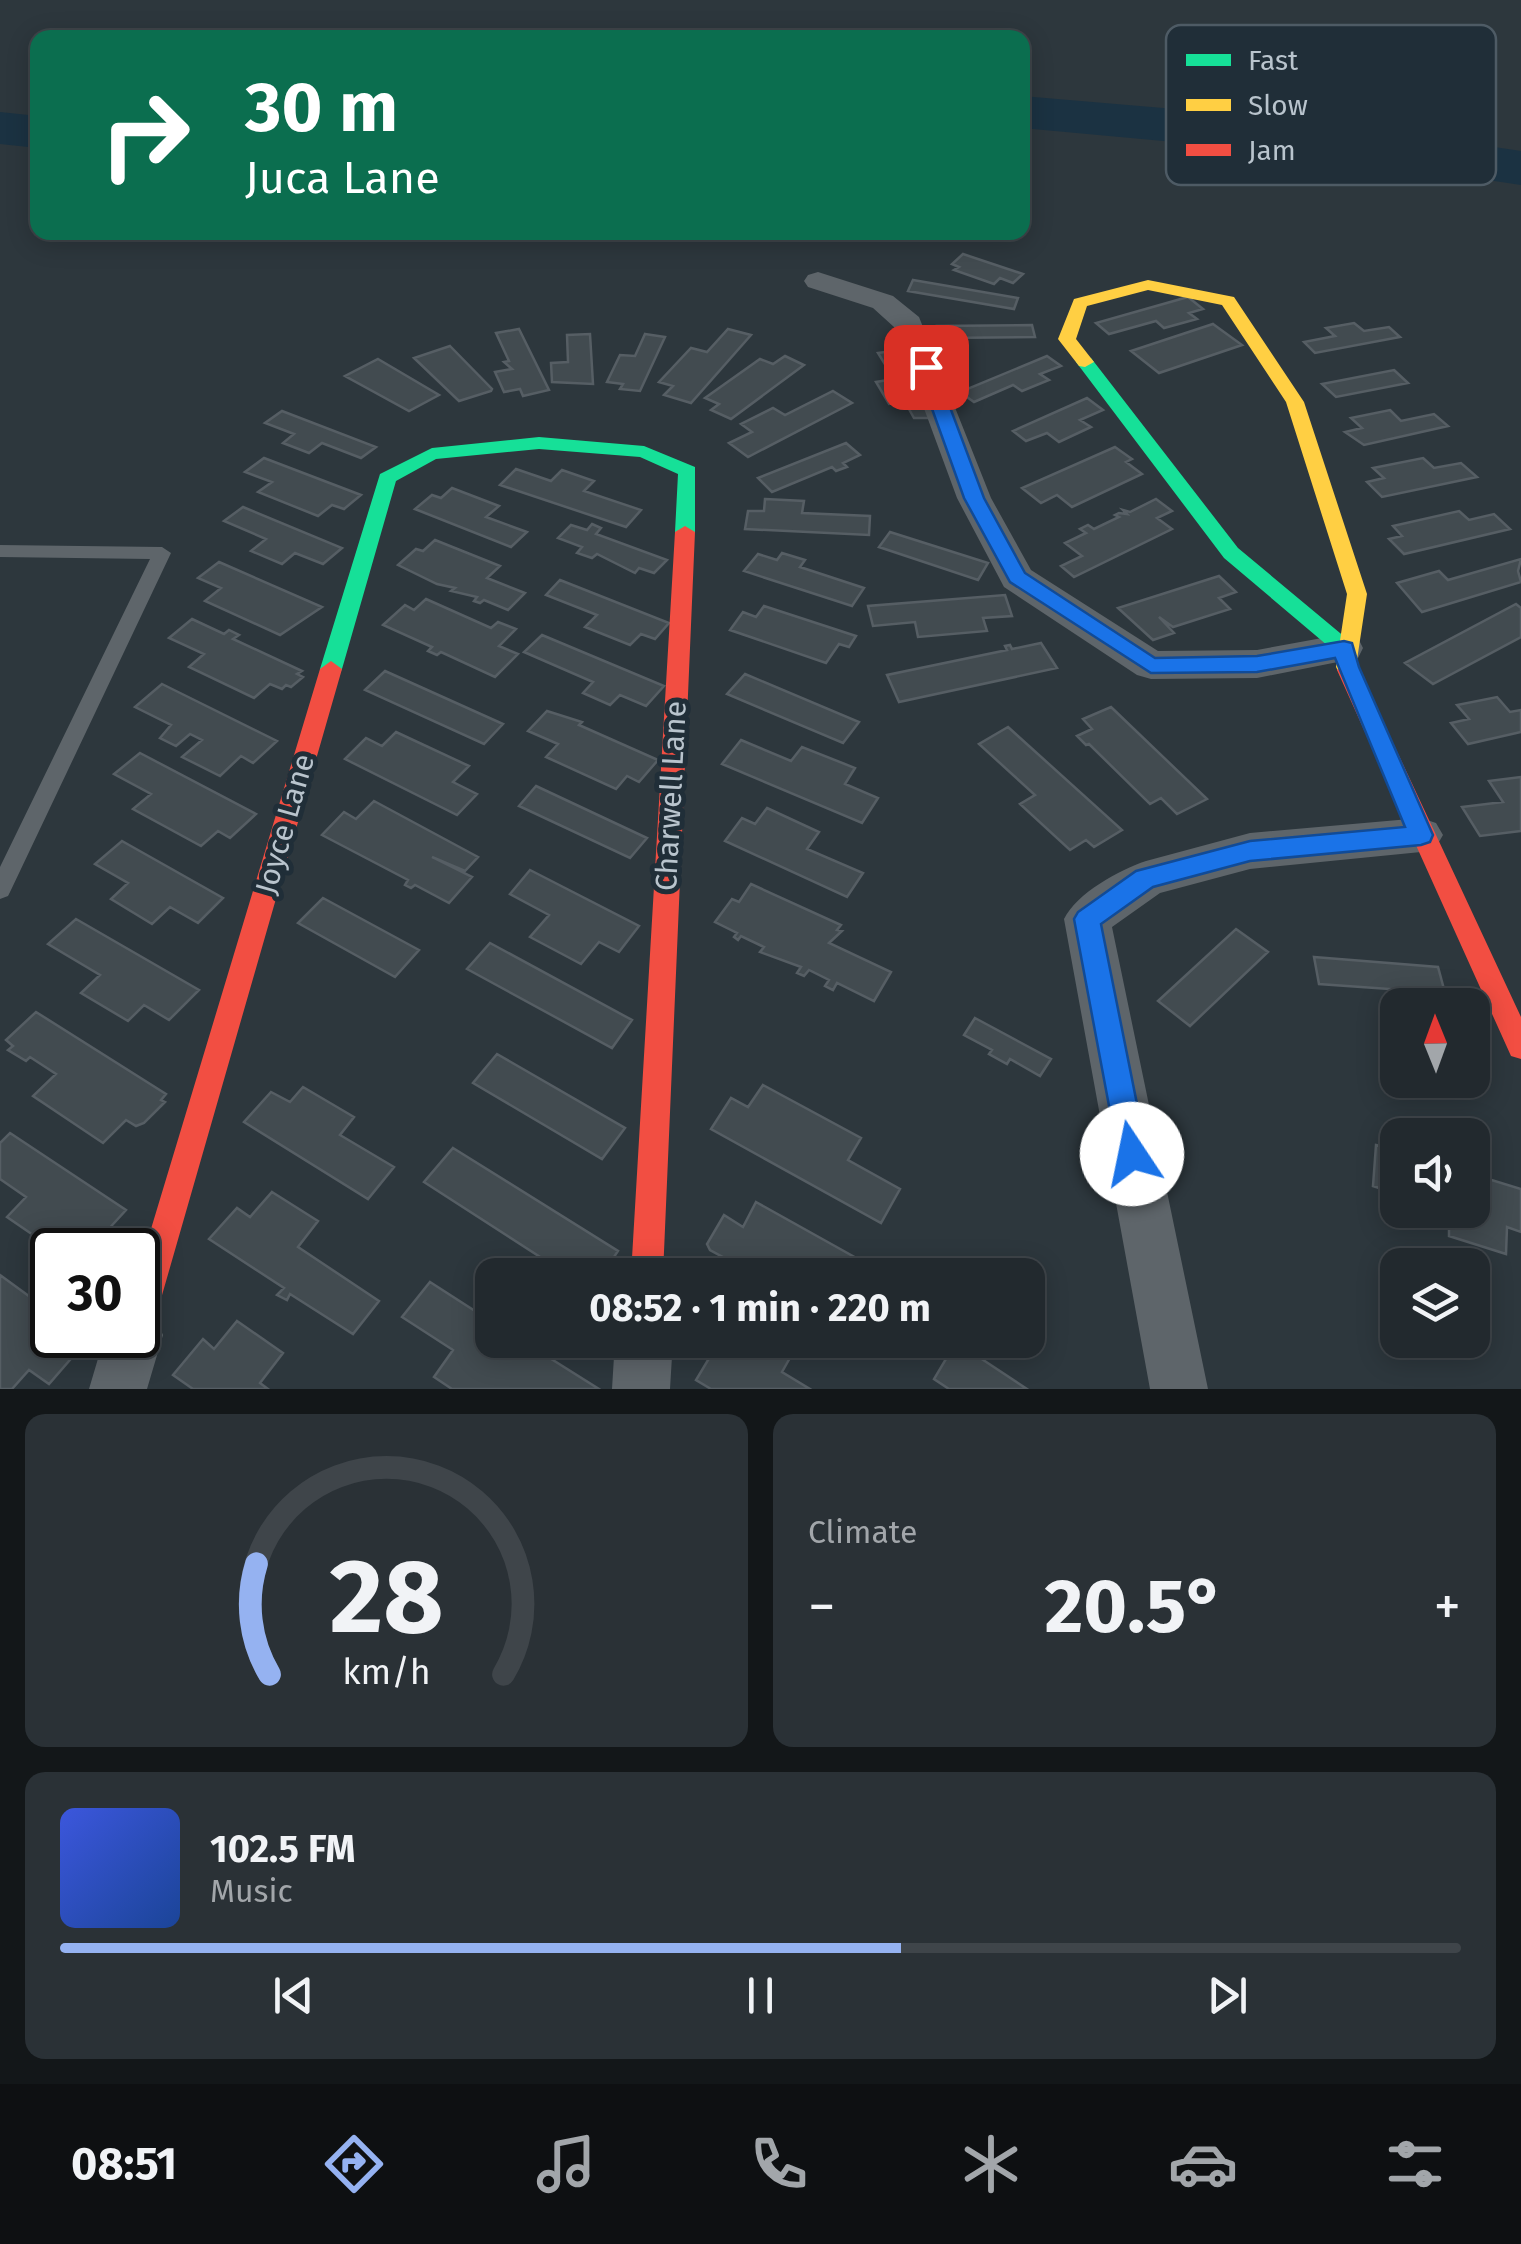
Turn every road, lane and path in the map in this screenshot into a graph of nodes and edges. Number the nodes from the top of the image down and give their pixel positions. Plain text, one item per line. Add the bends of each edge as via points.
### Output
1 (818, 281) dead end
2 (539, 442) joint
3 (0, 551) edge
4 (1346, 658) junction
5 (1421, 835) junction
6 (0, 890) edge
7 (1521, 1048) edge
8 (160, 1247) edge
9 (648, 1258) edge
10 (127, 1358) edge
11 (643, 1358) edge
12 (118, 1389) edge
13 (641, 1389) edge
14 (1178, 1389) edge

1 - 4 street via 883,302 908,323 974,498 1018,578 1151,666
2 - 8 street, Joyce Lane via 432,454 387,478
2 - 9 street, Charwell Lane via 644,452 688,471
3 - 6 lane via 162,553
4 - 4 street via 1357,594 1295,402 1228,301 1148,285 1080,303 1067,340 1232,554
4 - 5 street
5 - 7 street
5 - 14 street via 1250,851 1146,879 1087,919
10 - 12 street
11 - 13 street

